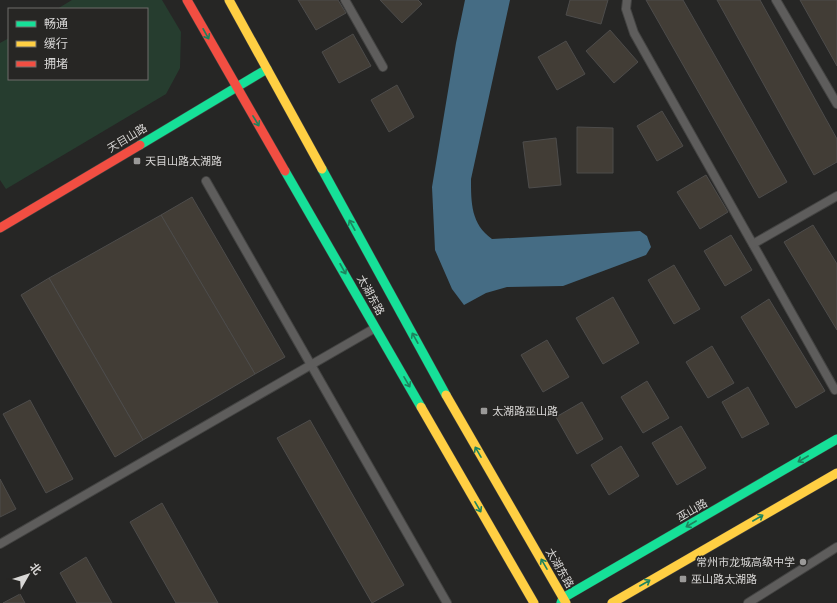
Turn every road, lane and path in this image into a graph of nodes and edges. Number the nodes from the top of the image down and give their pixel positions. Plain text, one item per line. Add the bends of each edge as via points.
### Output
1 (187, 0) edge
2 (229, 0) edge
3 (345, 0) edge
4 (627, 0) edge
5 (776, 0) edge
6 (383, 67) dead end
7 (267, 69) junction
8 (236, 87) junction
9 (837, 104) edge
10 (206, 181) dead end
11 (837, 196) edge
12 (0, 228) edge
13 (753, 244) junction
14 (376, 327) junction
15 (311, 365) junction
16 (837, 389) edge
17 (837, 439) edge
18 (837, 472) edge
19 (0, 544) edge
20 (837, 547) edge
21 (564, 601) edge
22 (447, 603) edge
23 (534, 603) edge
24 (612, 603) edge
25 (748, 603) edge

1 -> 8 main road, 太湖东路
2 - 7 main road, 太湖东路
3 - 6 lane
4 - 13 lane via 626,9 634,33
5 - 9 lane
7 - 8 main road, 天目山路
21 -> 7 main road, 太湖东路 via 465,429
8 - 12 main road, 天目山路
8 -> 14 main road, 太湖东路
10 - 15 lane
11 - 13 lane
13 - 16 lane via 835,390
14 - 15 lane
14 -> 23 main road, 太湖东路
15 - 19 lane
15 - 22 lane
17 -> 21 main road, 巫山路
24 -> 18 main road
20 - 25 lane

